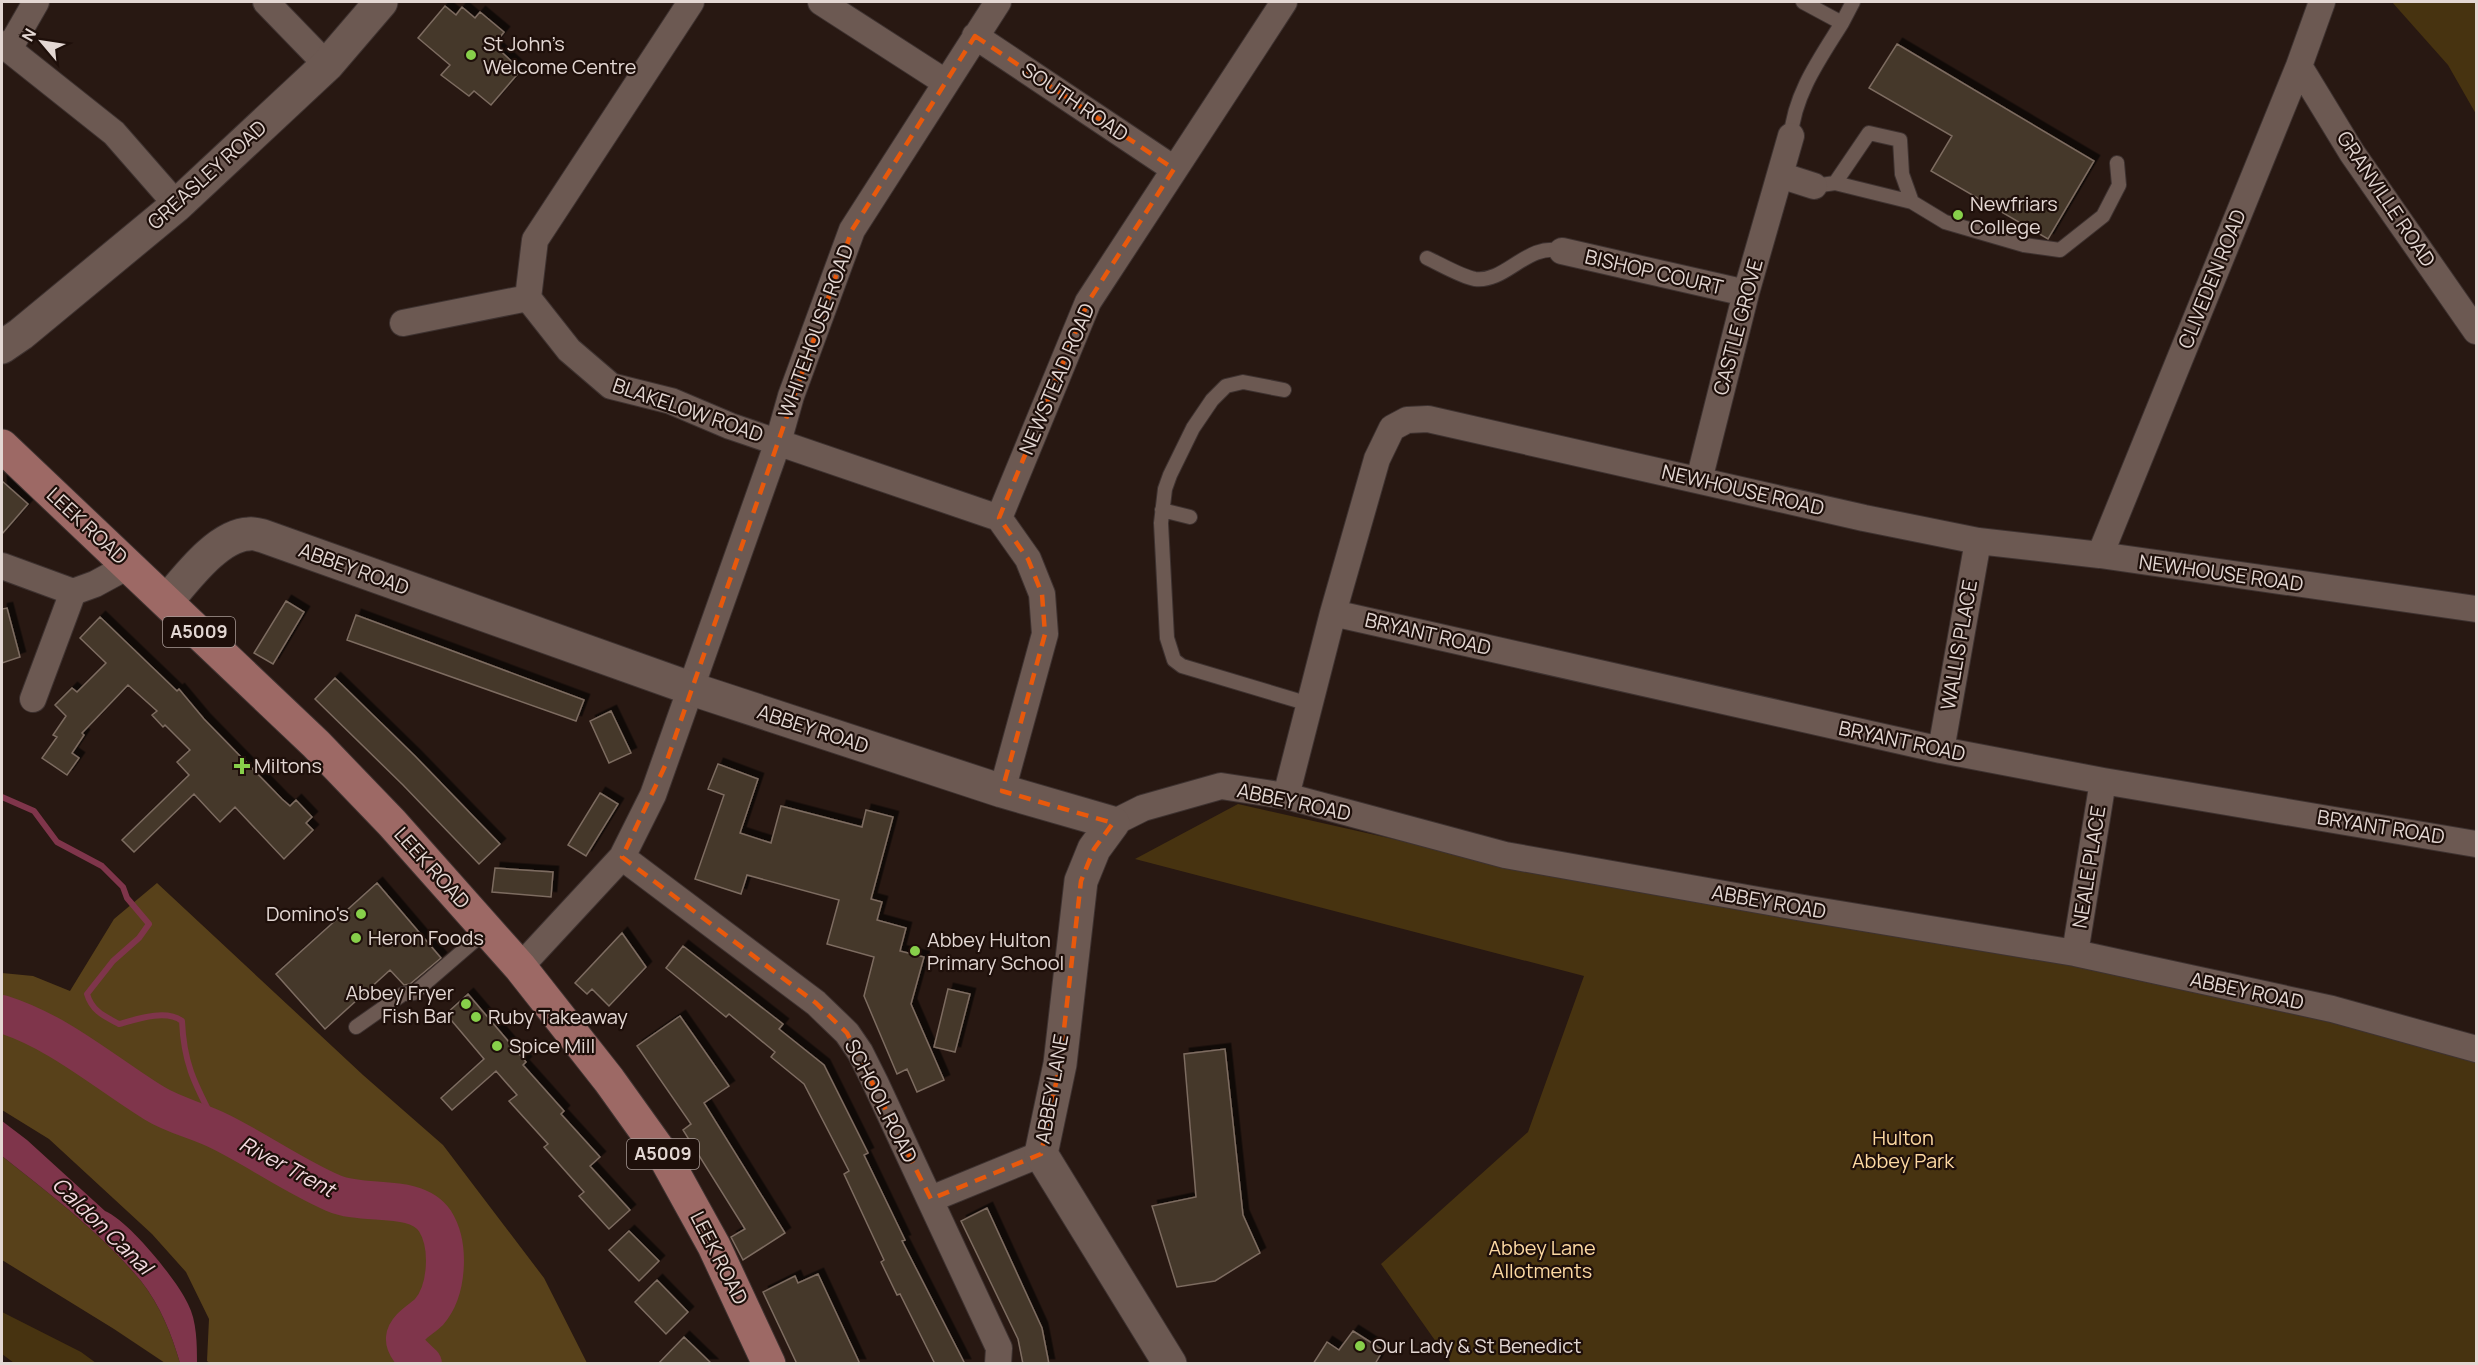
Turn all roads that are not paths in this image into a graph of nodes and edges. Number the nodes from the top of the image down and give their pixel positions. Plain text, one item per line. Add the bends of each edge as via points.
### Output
1 (36, 2) edge
2 (266, 2) edge
3 (381, 2) edge
4 (691, 2) edge
5 (821, 2) edge
6 (998, 2) edge
7 (1284, 2) edge
8 (1803, 2) edge
9 (1853, 2) edge
10 (2322, 2) edge
11 (1842, 23) junction
12 (975, 36) junction
13 (5, 46) edge
14 (327, 65) junction
15 (2299, 66) junction
16 (945, 82) junction
17 (1791, 136) joint
18 (2117, 163) dead end
19 (1174, 169) junction
20 (1780, 175) junction
21 (1825, 185) junction
22 (1912, 202) junction
23 (177, 205) junction
24 (1562, 251) joint
25 (1427, 258) dead end
26 (1746, 293) junction
27 (528, 298) junction
28 (403, 323) dead end
29 (2476, 331) edge
30 (11, 341) edge
31 (2, 360) edge
32 (1284, 390) dead end
33 (778, 441) junction
34 (2, 446) edge
35 (1699, 480) junction
36 (1162, 510) junction
37 (1190, 517) dead end
38 (999, 518) junction
39 (1978, 541) junction
40 (2100, 555) junction
41 (130, 565) junction
42 (2, 566) edge
43 (74, 592) junction
44 (167, 601) junction
45 (2476, 609) edge
46 (1333, 613) junction
47 (690, 688) junction
48 (32, 699) dead end
49 (1309, 705) junction
50 (1941, 750) junction
51 (2103, 781) junction
52 (1002, 791) junction
53 (1286, 796) junction
54 (1113, 823) junction
55 (2476, 844) edge
56 (622, 857) junction
57 (488, 930) junction
58 (2075, 953) junction
59 (520, 967) junction
60 (356, 1027) dead end
61 (2476, 1049) edge
62 (1041, 1154) junction
63 (930, 1198) junction
64 (769, 1364) edge
65 (998, 1364) edge
66 (1170, 1364) edge

1 - 13 street
2 - 14 street
3 - 14 street, GREASLEY ROAD
4 - 27 street via 535,240
5 - 16 street
6 - 12 street, WHITEHOUSE ROAD
7 - 19 street, NEWSTEAD ROAD
8 - 11 lane
9 - 11 lane
10 - 15 street, CLIVEDEN ROAD
11 - 17 lane via 1807,82
12 - 16 street, WHITEHOUSE ROAD
12 - 19 street, SOUTH ROAD
13 - 23 street via 114,133
14 - 23 street, GREASLEY ROAD
15 - 29 street, GRANVILLE ROAD via 2352,153
15 - 40 street, CLIVEDEN ROAD
16 - 33 street, WHITEHOUSE ROAD via 852,230
17 - 20 street, CASTLE GROVE
18 - 22 lane via 2119,185 2103,216 2060,250 2024,245 1944,222
19 - 38 street, NEWSTEAD ROAD via 1088,302
20 - 21 street
20 - 26 street, CASTLE GROVE
21 - 22 lane
21 - 22 lane via 1869,133 1900,140 1902,174
23 - 30 street, GREASLEY ROAD
24 - 25 lane via 1550,248 1528,255 1501,272 1475,279
24 - 26 street, BISHOP COURT
26 - 35 street, CASTLE GROVE
27 - 28 street
27 - 33 street, BLAKELOW ROAD via 569,350 611,386 671,401
30 - 31 street, GREASLEY ROAD
32 - 36 lane via 1234,382 1219,392 1177,457
33 - 38 street, BLAKELOW ROAD
33 - 47 street, WHITEHOUSE ROAD
34 - 41 main road, LEEK ROAD / A5009
35 - 39 street, NEWHOUSE ROAD
35 - 46 street, NEWHOUSE ROAD via 1428,419 1407,420 1392,428 1377,459
36 - 37 lane
36 - 49 lane via 1167,638 1174,660 1192,670
38 - 52 street via 1028,559 1042,594 1045,634
39 - 40 street, NEWHOUSE ROAD
39 - 50 street, WALLIS PLACE
40 - 45 street, NEWHOUSE ROAD
41 - 43 street
41 - 44 main road, LEEK ROAD / A5009
42 - 43 street
43 - 48 street
44 - 47 street, ABBEY ROAD via 214,550 233,538 263,536
44 - 57 main road, LEEK ROAD / A5009 via 316,744
46 - 49 street, NEWHOUSE ROAD
46 - 50 street, BRYANT ROAD
47 - 52 street, ABBEY ROAD
47 - 56 street via 653,795
49 - 53 street, NEWHOUSE ROAD
50 - 51 street, BRYANT ROAD
51 - 55 street, BRYANT ROAD
51 - 58 street, NEALE PLACE
52 - 54 street, ABBEY ROAD
53 - 54 street, ABBEY ROAD via 1221,786 1143,808
53 - 58 street, ABBEY ROAD via 1505,855
54 - 62 street, ABBEY LANE via 1094,849 1081,881 1059,1064
56 - 59 street
56 - 63 street, SCHOOL ROAD via 816,1003 847,1033 860,1052
57 - 59 main road, LEEK ROAD / A5009
57 - 60 lane via 414,993 403,994
58 - 61 street, ABBEY ROAD via 2332,1009
59 - 64 main road, LEEK ROAD / A5009 via 668,1161 714,1246
62 - 63 street
62 - 66 street, ABBEY LANE
63 - 65 street, SCHOOL ROAD via 999,1348

